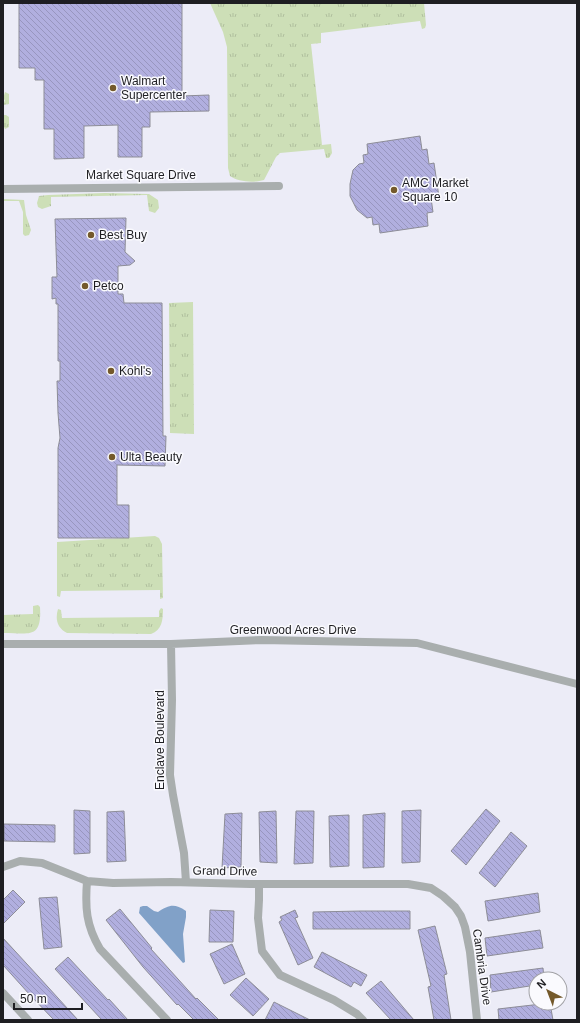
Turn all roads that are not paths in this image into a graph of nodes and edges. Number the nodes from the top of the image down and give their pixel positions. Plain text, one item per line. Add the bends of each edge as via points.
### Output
1 (279, 186) dead end
2 (3, 189) edge
3 (3, 644) edge
4 (171, 644) junction
5 (577, 684) edge
6 (3, 867) edge
7 (87, 881) junction
8 (186, 882) junction
9 (259, 884) junction
10 (447, 899) joint
11 (3, 993) edge
12 (28, 1020) edge
13 (167, 1020) edge
14 (363, 1020) edge
15 (477, 1020) edge

1 - 2 street, Market Square Drive
3 - 4 street, Greenwood Acres Drive
4 - 5 street, Greenwood Acres Drive via 262,640 417,643
4 - 8 street, Enclave Boulevard via 170,775 184,853
6 - 7 street, Grand Drive via 20,862 42,863
7 - 8 street, Grand Drive
7 - 13 street via 87,915 93,937 100,949
8 - 9 street, Grand Drive
9 - 10 street, Grand Drive via 408,884 431,888
9 - 14 street via 258,918 262,951 280,975 334,1000
10 - 15 street, Cambria Drive via 465,927
11 - 12 street

